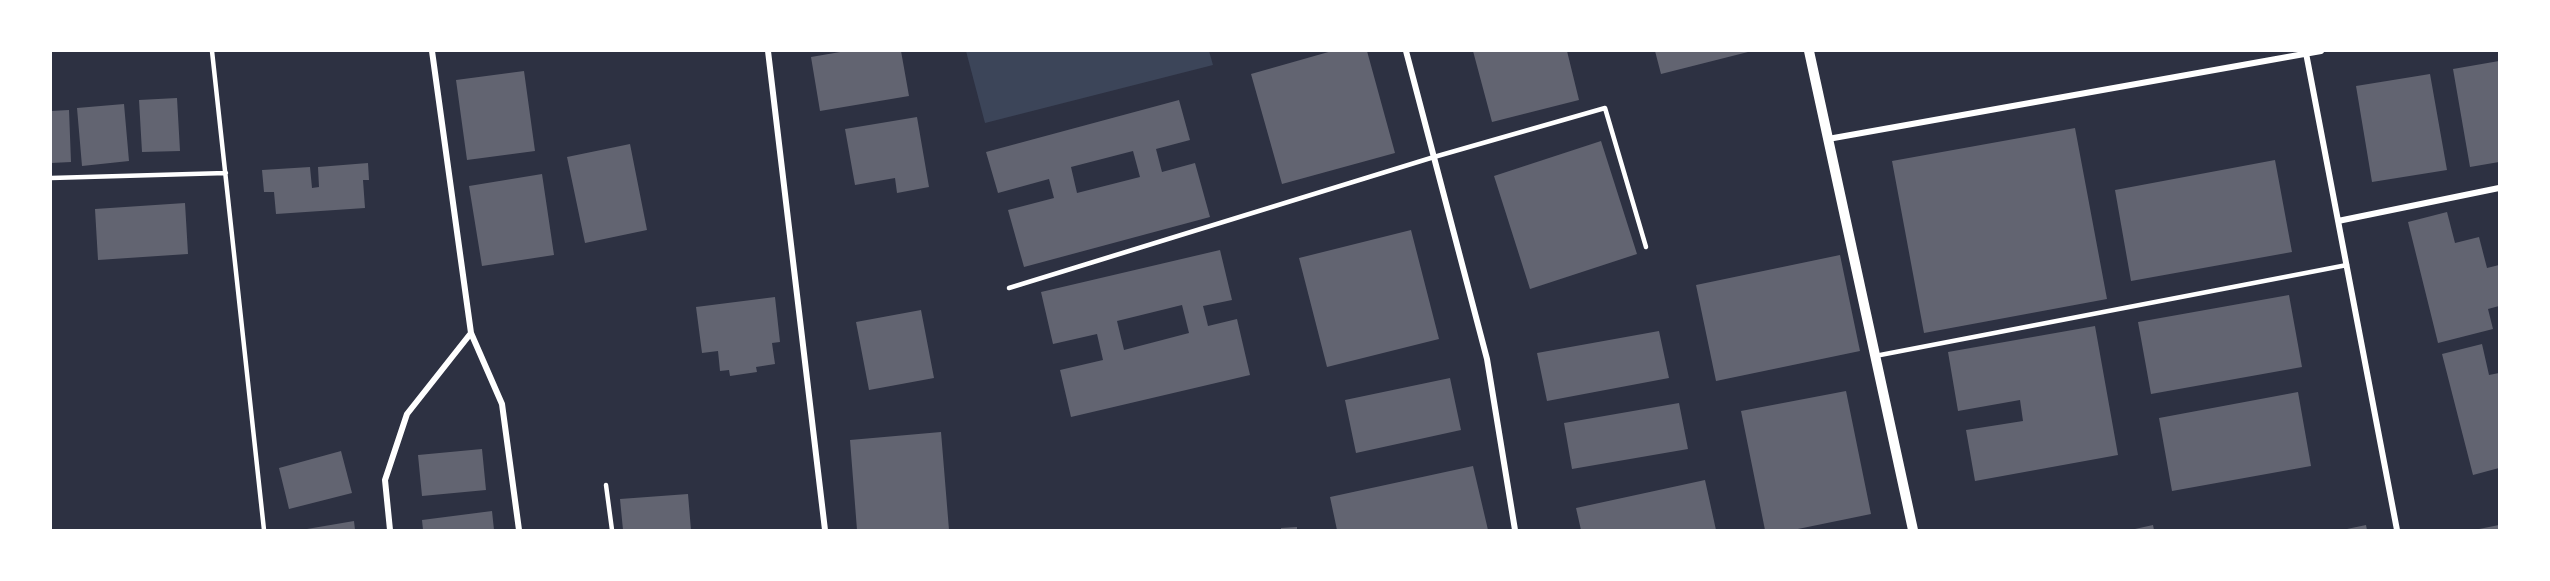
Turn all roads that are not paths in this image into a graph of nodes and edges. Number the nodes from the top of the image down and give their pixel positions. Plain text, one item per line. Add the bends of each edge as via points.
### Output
1 (212, 51) edge
2 (432, 51) edge
3 (768, 51) edge
4 (1407, 51) edge
5 (1809, 51) edge
6 (2321, 51) edge
7 (2306, 53) junction
8 (1828, 139) junction
9 (1434, 157) junction
10 (226, 173) junction
11 (51, 178) edge
12 (2499, 188) edge
13 (2338, 220) junction
14 (1646, 247) dead end
15 (2347, 265) junction
16 (1009, 288) dead end
17 (471, 333) junction
18 (1875, 356) junction
19 (606, 485) dead end
20 (264, 530) edge
21 (390, 530) edge
22 (519, 530) edge
23 (612, 530) edge
24 (825, 530) edge
25 (1515, 530) edge
26 (1913, 530) edge
27 (2397, 530) edge

1 - 10 lane
2 - 17 street
3 - 24 street
4 - 9 street
5 - 8 street
6 - 7 street
7 - 8 street
7 - 13 street
8 - 18 street
9 - 14 lane via 1605,108
9 - 16 lane
9 - 25 street via 1487,359
10 - 11 lane
10 - 20 lane
12 - 13 street
13 - 15 street
15 - 18 lane
15 - 27 street
17 - 21 street via 407,414 385,480
17 - 22 street via 502,404
18 - 26 street
19 - 23 lane

